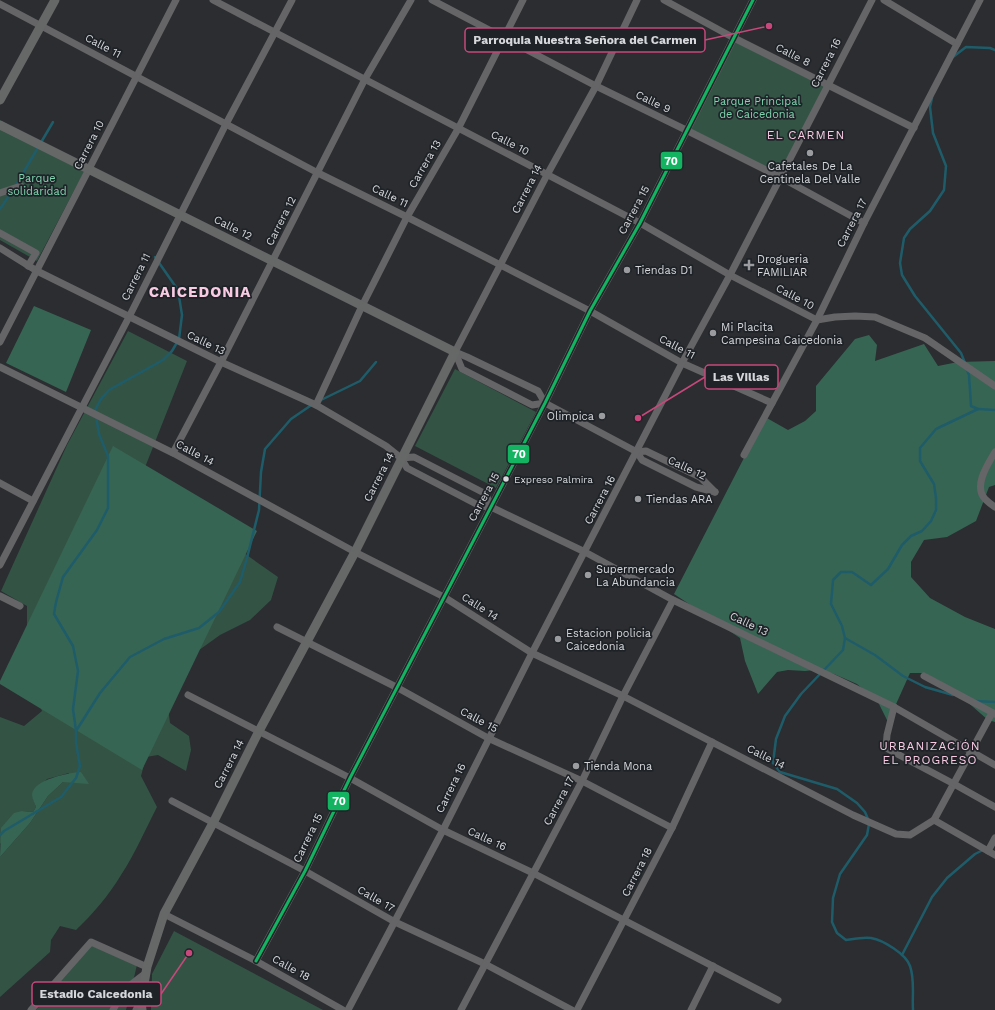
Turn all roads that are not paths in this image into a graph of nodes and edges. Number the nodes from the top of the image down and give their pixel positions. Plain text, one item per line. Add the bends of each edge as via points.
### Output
1 (55, 0) edge
2 (176, 0) edge
3 (213, 0) edge
4 (292, 0) edge
5 (411, 0) edge
6 (432, 0) edge
7 (523, 0) edge
8 (638, 0) edge
9 (664, 0) edge
10 (753, 0) edge
11 (872, 0) edge
12 (884, 0) edge
13 (980, 0) edge
14 (0, 4) edge
15 (41, 26) junction
16 (275, 32) junction
17 (505, 38) junction
18 (734, 38) junction
19 (957, 44) junction
20 (137, 77) junction
21 (365, 79) junction
22 (827, 85) junction
23 (596, 86) junction
24 (0, 100) edge
25 (226, 124) junction
26 (0, 125) edge
27 (914, 128) junction
28 (458, 129) junction
29 (686, 130) junction
30 (89, 170) junction
31 (318, 173) junction
32 (547, 175) junction
33 (780, 177) junction
34 (21, 186) dead end
35 (1, 190) edge
36 (180, 215) junction
37 (408, 217) junction
38 (640, 223) junction
39 (864, 223) junction
40 (0, 233) edge
41 (0, 248) edge
42 (272, 261) junction
43 (501, 265) junction
44 (28, 266) junction
45 (37, 271) junction
46 (730, 275) junction
47 (362, 306) junction
48 (590, 311) junction
49 (129, 317) junction
50 (817, 320) junction
51 (0, 342) edge
52 (455, 352) junction
53 (221, 362) junction
54 (682, 364) junction
55 (0, 367) edge
56 (995, 386) edge
57 (545, 403) junction
58 (772, 403) junction
59 (316, 405) junction
60 (81, 408) junction
61 (637, 452) junction
62 (995, 452) edge
63 (173, 453) junction
64 (744, 455) dead end
65 (401, 458) junction
66 (0, 483) edge
67 (33, 501) junction
68 (491, 507) junction
69 (995, 507) edge
70 (355, 552) junction
71 (585, 552) junction
72 (0, 565) edge
73 (0, 596) edge
74 (444, 597) junction
75 (673, 600) junction
76 (20, 606) dead end
77 (277, 627) dead end
78 (306, 642) junction
79 (532, 653) junction
80 (924, 676) dead end
81 (398, 688) junction
82 (188, 695) dead end
83 (623, 696) junction
84 (894, 707) junction
85 (994, 714) edge
86 (259, 731) junction
87 (488, 738) junction
88 (712, 742) junction
89 (972, 753) junction
90 (995, 765) edge
91 (350, 778) junction
92 (582, 781) junction
93 (954, 784) junction
94 (172, 801) dead end
95 (995, 808) edge
96 (934, 820) junction
97 (213, 823) junction
98 (672, 828) junction
99 (443, 830) junction
100 (995, 838) edge
101 (988, 851) junction
102 (995, 855) edge
103 (305, 871) junction
104 (533, 873) junction
105 (164, 914) junction
106 (625, 920) junction
107 (394, 922) junction
108 (256, 961) junction
109 (485, 964) junction
110 (713, 966) junction
111 (146, 970) junction
112 (778, 1000) dead end
113 (141, 1005) edge
114 (31, 1010) edge
115 (113, 1010) edge
116 (136, 1010) edge
117 (343, 1010) edge
118 (348, 1010) edge
119 (461, 1010) edge
120 (572, 1010) edge
121 (577, 1010) edge
122 (691, 1010) edge

1 - 15 main road
2 - 20 street, Carrera 10
3 - 16 street, Calle 10
4 - 16 street, Carrera 11
5 - 21 street, Carrera 12
6 - 17 street, Calle 9
7 - 17 street, Carrera 13
8 - 23 street, Carrera 14
9 - 18 street, Calle 8
10 - 18 street, Carrera 15
11 - 22 street, Carrera 16
12 - 19 street
13 - 19 street, Carrera 17
14 - 15 street, Calle 11
15 - 20 street, Calle 11
15 - 24 main road
16 - 21 street, Calle 10
16 - 25 street, Carrera 11
17 - 23 street, Calle 9
17 - 28 street, Carrera 13
18 - 22 street, Calle 8
18 - 29 street, Carrera 15
19 - 27 street, Carrera 17
20 - 25 street, Calle 11
20 - 30 street, Carrera 10
21 - 28 street, Calle 10
21 - 31 street, Carrera 12
22 - 27 street, Calle 8
22 - 33 street, Carrera 16
23 - 29 street, Calle 9
23 - 32 street, Carrera 14
25 - 31 street, Calle 11
25 - 36 street, Carrera 11
26 - 30 main road, Calle 12
27 - 39 street, Carrera 17
28 - 32 street, Calle 10
28 - 37 street, Carrera 13
29 - 33 street, Calle 9
29 - 38 street, Carrera 15
30 - 36 main road, Calle 12
30 - 45 street, Carrera 10
31 - 37 street, Calle 11
31 - 42 street, Carrera 12
32 - 38 street, Calle 10
32 - 43 street, Carrera 14
33 - 39 street, Calle 9
33 - 46 street, Carrera 16
34 - 35 street
36 - 42 main road, Calle 12
36 - 49 street, Carrera 11
37 - 43 street, Calle 11
37 - 47 street, Carrera 13
38 - 46 street, Calle 10
38 - 48 street, Carrera 15
39 - 50 street, Carrera 17
40 - 44 street via 36,253
41 - 44 street, Calle 13
42 - 47 main road, Calle 12
42 - 53 street, Carrera 12
43 - 48 street, Calle 11
43 - 52 street, Carrera 14
44 - 45 street, Calle 13
45 - 49 street, Calle 13
45 - 51 street, Carrera 10
46 - 50 street, Calle 10
46 - 54 street, Carrera 16
47 - 52 main road, Calle 12
47 - 59 street, Carrera 13
48 - 54 street, Calle 11
48 - 57 street, Carrera 15
49 - 53 street, Calle 13
49 - 60 street, Carrera 11
50 - 56 street via 835,316 875,317 925,338
50 - 58 street, Carrera 17
52 - 57 street, Calle 12 via 538,391
52 - 57 street, Calle 12 via 462,369 532,405
52 - 65 main road, Carrera 14
53 - 59 street, Calle 13
53 - 63 street, Carrera 12
54 - 58 street, Calle 11
54 - 61 street, Carrera 16
55 - 60 street, Calle 14
57 - 61 street, Calle 12
57 - 68 street, Carrera 15
58 - 64 street, Carrera 17
59 - 65 street, Calle 13 via 386,446
60 - 63 street, Calle 14
60 - 67 street, Carrera 11
61 - 61 street, Calle 12 via 642,460 696,487 715,492 700,477 646,451
61 - 71 street, Carrera 16
62 - 69 street via 984,472 981,492
63 - 70 street, Calle 14
65 - 68 street, Calle 13 via 407,468 480,506
65 - 68 street via 414,457 486,494
65 - 70 main road, Carrera 14
66 - 67 street
67 - 72 street, Carrera 11
68 - 71 street, Calle 13
68 - 74 street, Carrera 15
70 - 74 street, Calle 14
70 - 78 main road, Carrera 14
71 - 75 street, Calle 13
71 - 79 street, Carrera 16
73 - 76 street
74 - 79 street, Calle 14
74 - 81 street, Carrera 15
75 - 83 street, Carrera 17
75 - 84 street, Calle 13
77 - 78 street, Calle 15
78 - 81 street, Calle 15
78 - 86 main road, Carrera 14
79 - 83 street, Calle 14
79 - 87 street, Carrera 16
80 - 85 street
81 - 87 street, Calle 15
81 - 91 street, Carrera 15
82 - 86 street, Calle 16
83 - 88 street, Calle 14
83 - 92 street, Carrera 17
84 - 89 street, Calle 13
84 - 93 street via 886,748
85 - 89 street
86 - 91 street, Calle 16
86 - 97 main road, Carrera 14
87 - 92 street, Calle 15
87 - 99 street, Carrera 16
88 - 96 street, Calle 14 via 853,815 896,834 910,835
88 - 98 street, Carrera 18
89 - 90 street, Calle 13
89 - 93 street
91 - 99 street, Calle 16
91 - 103 street, Carrera 15
92 - 98 street, Calle 15
92 - 104 street, Carrera 17
93 - 95 street
93 - 96 street
94 - 97 street, Calle 17
96 - 101 street
97 - 103 street, Calle 17
97 - 105 main road, Carrera 14
98 - 106 street, Carrera 18
99 - 104 street, Calle 16
99 - 107 street, Carrera 16
100 - 101 street
101 - 102 street
103 - 107 street, Calle 17
103 - 108 street, Carrera 15
104 - 106 street, Calle 16
104 - 109 street, Carrera 17
105 - 108 street, Calle 18
105 - 111 main road, Carrera 14
106 - 110 street, Calle 16
106 - 121 street, Carrera 18
107 - 109 street, Calle 17
107 - 118 street, Carrera 16
108 - 117 street, Calle 18
109 - 119 street, Carrera 17
109 - 120 street, Calle 17
110 - 112 street, Calle 16
110 - 122 street
111 - 113 main road, Carrera 14
111 - 114 street via 90,942
111 - 115 street via 128,986
113 - 116 street

